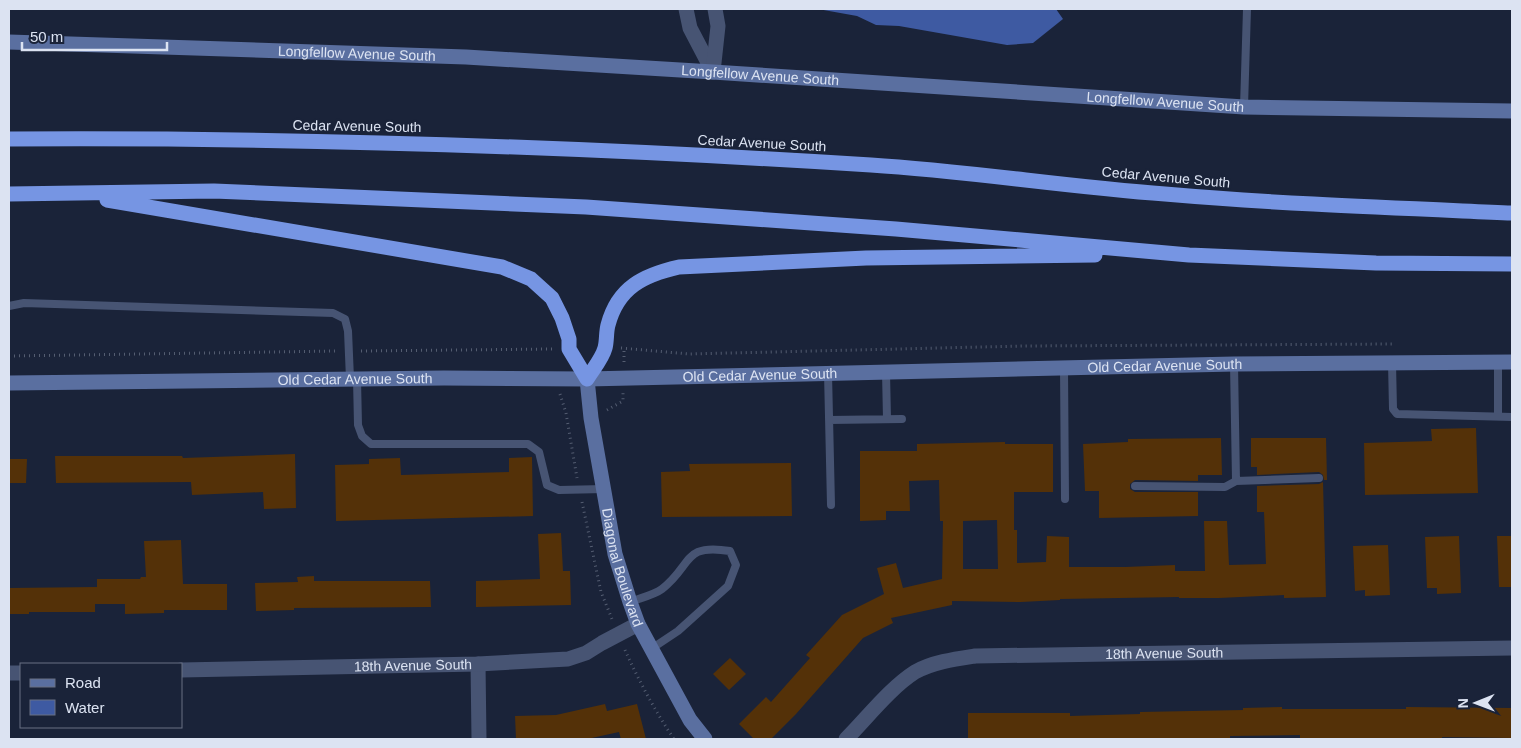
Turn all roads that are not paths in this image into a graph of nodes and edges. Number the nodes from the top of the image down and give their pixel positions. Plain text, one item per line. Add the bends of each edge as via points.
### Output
1 (686, 9) edge
2 (715, 9) edge
3 (1247, 9) edge
4 (9, 42) edge
5 (712, 72) junction
6 (1244, 107) junction
7 (1512, 111) edge
8 (9, 139) edge
9 (9, 194) edge
10 (72, 194) junction
11 (1512, 213) edge
12 (1189, 255) junction
13 (1512, 264) edge
14 (9, 306) edge
15 (1505, 362) edge
16 (1392, 363) junction
17 (1234, 364) junction
18 (1064, 368) junction
19 (886, 372) junction
20 (828, 373) junction
21 (353, 379) junction
22 (587, 379) junction
23 (9, 383) edge
24 (1498, 416) junction
25 (1512, 417) edge
26 (829, 420) junction
27 (886, 420) junction
28 (902, 420) dead end
29 (1319, 478) dead end
30 (1236, 481) junction
31 (1135, 486) dead end
32 (604, 489) junction
33 (1065, 499) dead end
34 (831, 505) dead end
35 (630, 602) junction
36 (638, 624) junction
37 (1512, 648) edge
38 (651, 649) junction
39 (478, 664) junction
40 (182, 670) edge
41 (479, 739) edge
42 (705, 739) edge
43 (846, 739) edge

1 - 5 street via 690,28
2 - 5 street via 718,26
3 - 6 lane
4 - 5 street, Longfellow Avenue South via 466,57
5 - 6 street, Longfellow Avenue South
6 - 7 street, Longfellow Avenue South
8 - 11 highway, Cedar Avenue South via 163,138 522,148 875,165 1164,194
9 - 10 highway
10 - 12 highway via 214,191 586,208 906,230
10 - 22 highway via 502,267 531,279 552,298 562,318 570,349
12 - 13 highway via 1376,263
12 - 22 highway via 866,258 679,267 643,278 628,290 616,305 607,326 605,348
14 - 21 lane via 24,303 333,313 345,319
15 - 16 street, Old Cedar Avenue South
15 - 24 lane
16 - 17 street, Old Cedar Avenue South
16 - 24 lane via 1393,409 1398,414
17 - 18 street, Old Cedar Avenue South
17 - 30 lane
18 - 19 street, Old Cedar Avenue South
18 - 33 lane
19 - 20 street, Old Cedar Avenue South
19 - 27 lane
20 - 22 street, Old Cedar Avenue South
20 - 26 lane
21 - 22 street, Old Cedar Avenue South
21 - 23 street, Old Cedar Avenue South
21 - 32 lane via 358,425 362,436 371,444 528,444 539,452 547,485 559,490
22 - 32 street, Diagonal Boulevard
24 - 25 lane
26 - 27 lane
26 - 34 lane
27 - 28 lane
29 - 30 lane
30 - 31 lane via 1225,487
32 - 35 street, Diagonal Boulevard via 615,554
35 - 36 street, Diagonal Boulevard
35 - 38 lane via 662,590 697,550 730,551 736,565 728,586 674,634
36 - 38 street, Diagonal Boulevard
36 - 39 street, 18th Avenue South via 586,653 568,659
37 - 43 street, 18th Avenue South via 975,656 944,661 916,672
38 - 42 street, Diagonal Boulevard via 690,720
39 - 40 street, 18th Avenue South
39 - 41 street

